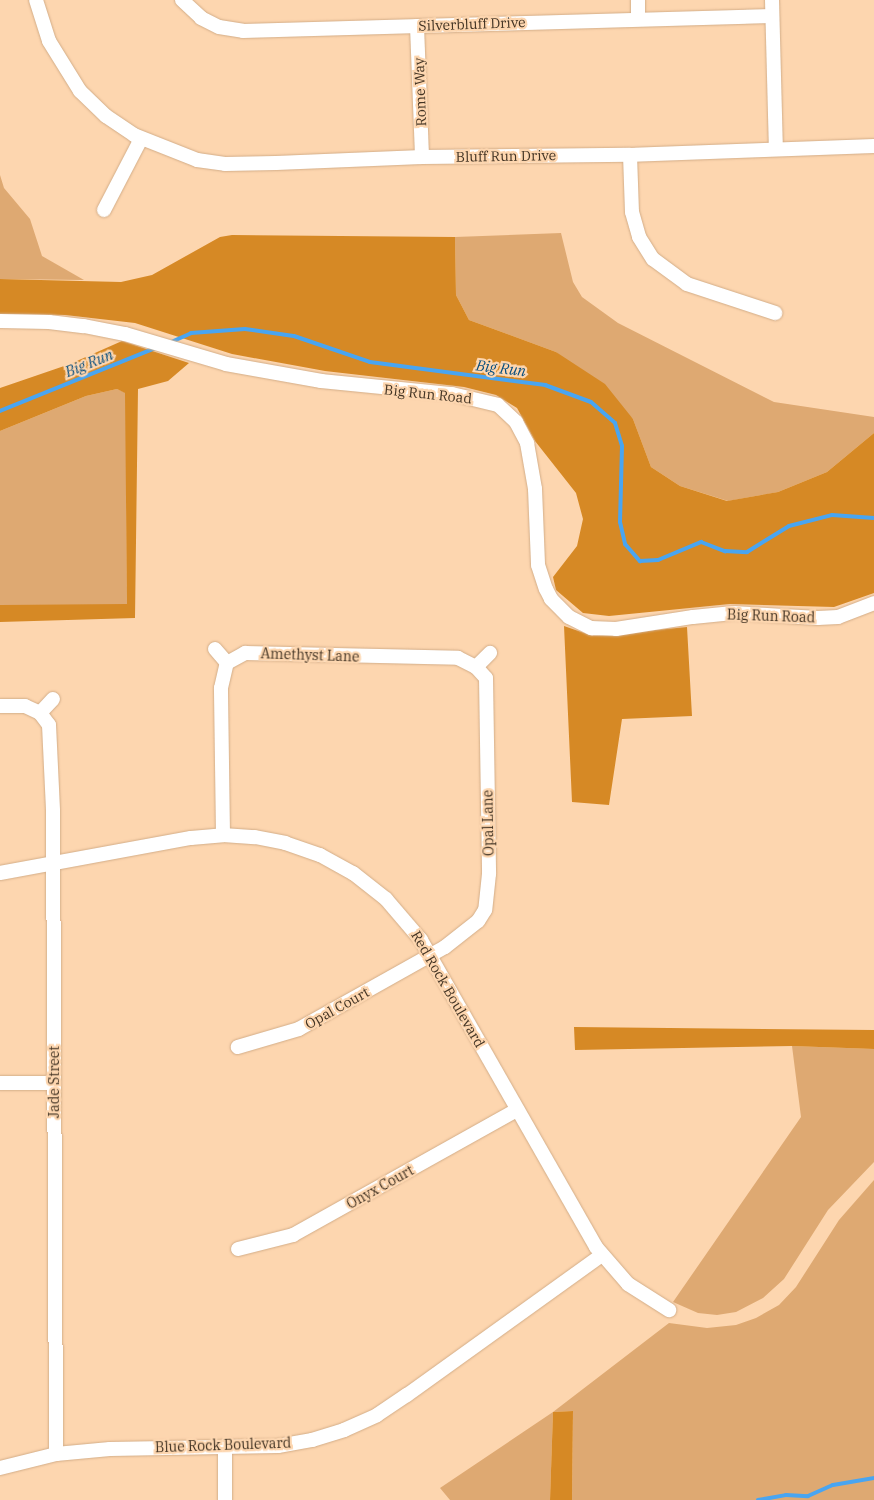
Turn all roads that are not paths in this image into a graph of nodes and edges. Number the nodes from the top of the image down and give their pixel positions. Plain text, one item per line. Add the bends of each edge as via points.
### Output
1 (36, 0) edge
2 (182, 0) edge
3 (638, 0) edge
4 (772, 0) edge
5 (772, 16) junction
6 (638, 19) junction
7 (417, 26) junction
8 (141, 139) junction
9 (874, 146) edge
10 (776, 148) junction
11 (630, 155) junction
12 (422, 157) junction
13 (104, 210) dead end
14 (775, 313) dead end
15 (0, 321) edge
16 (874, 603) edge
17 (215, 649) dead end
18 (490, 653) dead end
19 (227, 663) junction
20 (476, 666) junction
21 (53, 699) dead end
22 (0, 706) edge
23 (40, 713) junction
24 (223, 835) junction
25 (53, 863) junction
26 (0, 872) edge
27 (430, 956) junction
28 (238, 1047) dead end
29 (0, 1083) edge
30 (54, 1083) junction
31 (517, 1110) junction
32 (238, 1249) dead end
33 (602, 1255) junction
34 (669, 1310) dead end
35 (225, 1446) junction
36 (56, 1454) junction
37 (0, 1468) edge
38 (225, 1500) edge

1 - 8 street, Bluff Run Drive via 49,41 80,91 106,116
2 - 7 street, Silverbluff Drive via 201,18 219,27 242,31
3 - 6 street
4 - 5 street
5 - 6 street, Silverbluff Drive
5 - 10 street
6 - 7 street, Silverbluff Drive
7 - 12 street, Rome Way
8 - 12 street, Bluff Run Drive via 197,160 225,164
8 - 13 street
9 - 10 street, Bluff Run Drive
10 - 11 street, Bluff Run Drive
11 - 12 street, Bluff Run Drive
11 - 14 street via 632,212 639,237 653,259 688,284
15 - 16 street, Big Run Road via 84,326 125,334 226,364 321,382 452,394 498,405 516,422 527,443 535,489 538,565 542,578 551,599 559,608 585,626 616,629 733,614 838,617
17 - 19 street
18 - 20 street
19 - 20 street, Amethyst Lane via 245,653 458,658
19 - 24 street via 220,688
20 - 27 street, Opal Lane via 486,678 487,898 485,910 478,921
21 - 23 street
22 - 23 street via 25,706
23 - 25 street, Jade Street via 50,725
24 - 25 street, Red Rock Boulevard
24 - 27 street, Red Rock Boulevard via 285,843 320,855 353,873 386,899 414,930
25 - 26 street, Red Rock Boulevard
25 - 30 street, Jade Street
27 - 28 street, Opal Court via 299,1029
27 - 31 street, Red Rock Boulevard
29 - 30 street
30 - 36 street, Jade Street
31 - 32 street, Onyx Court via 293,1235
31 - 33 street, Red Rock Boulevard via 585,1231
33 - 34 street, Red Rock Boulevard via 628,1284
33 - 35 street, Blue Rock Boulevard via 376,1415 312,1440 278,1446
35 - 36 street, Blue Rock Boulevard
35 - 38 street
36 - 37 street, Blue Rock Boulevard

